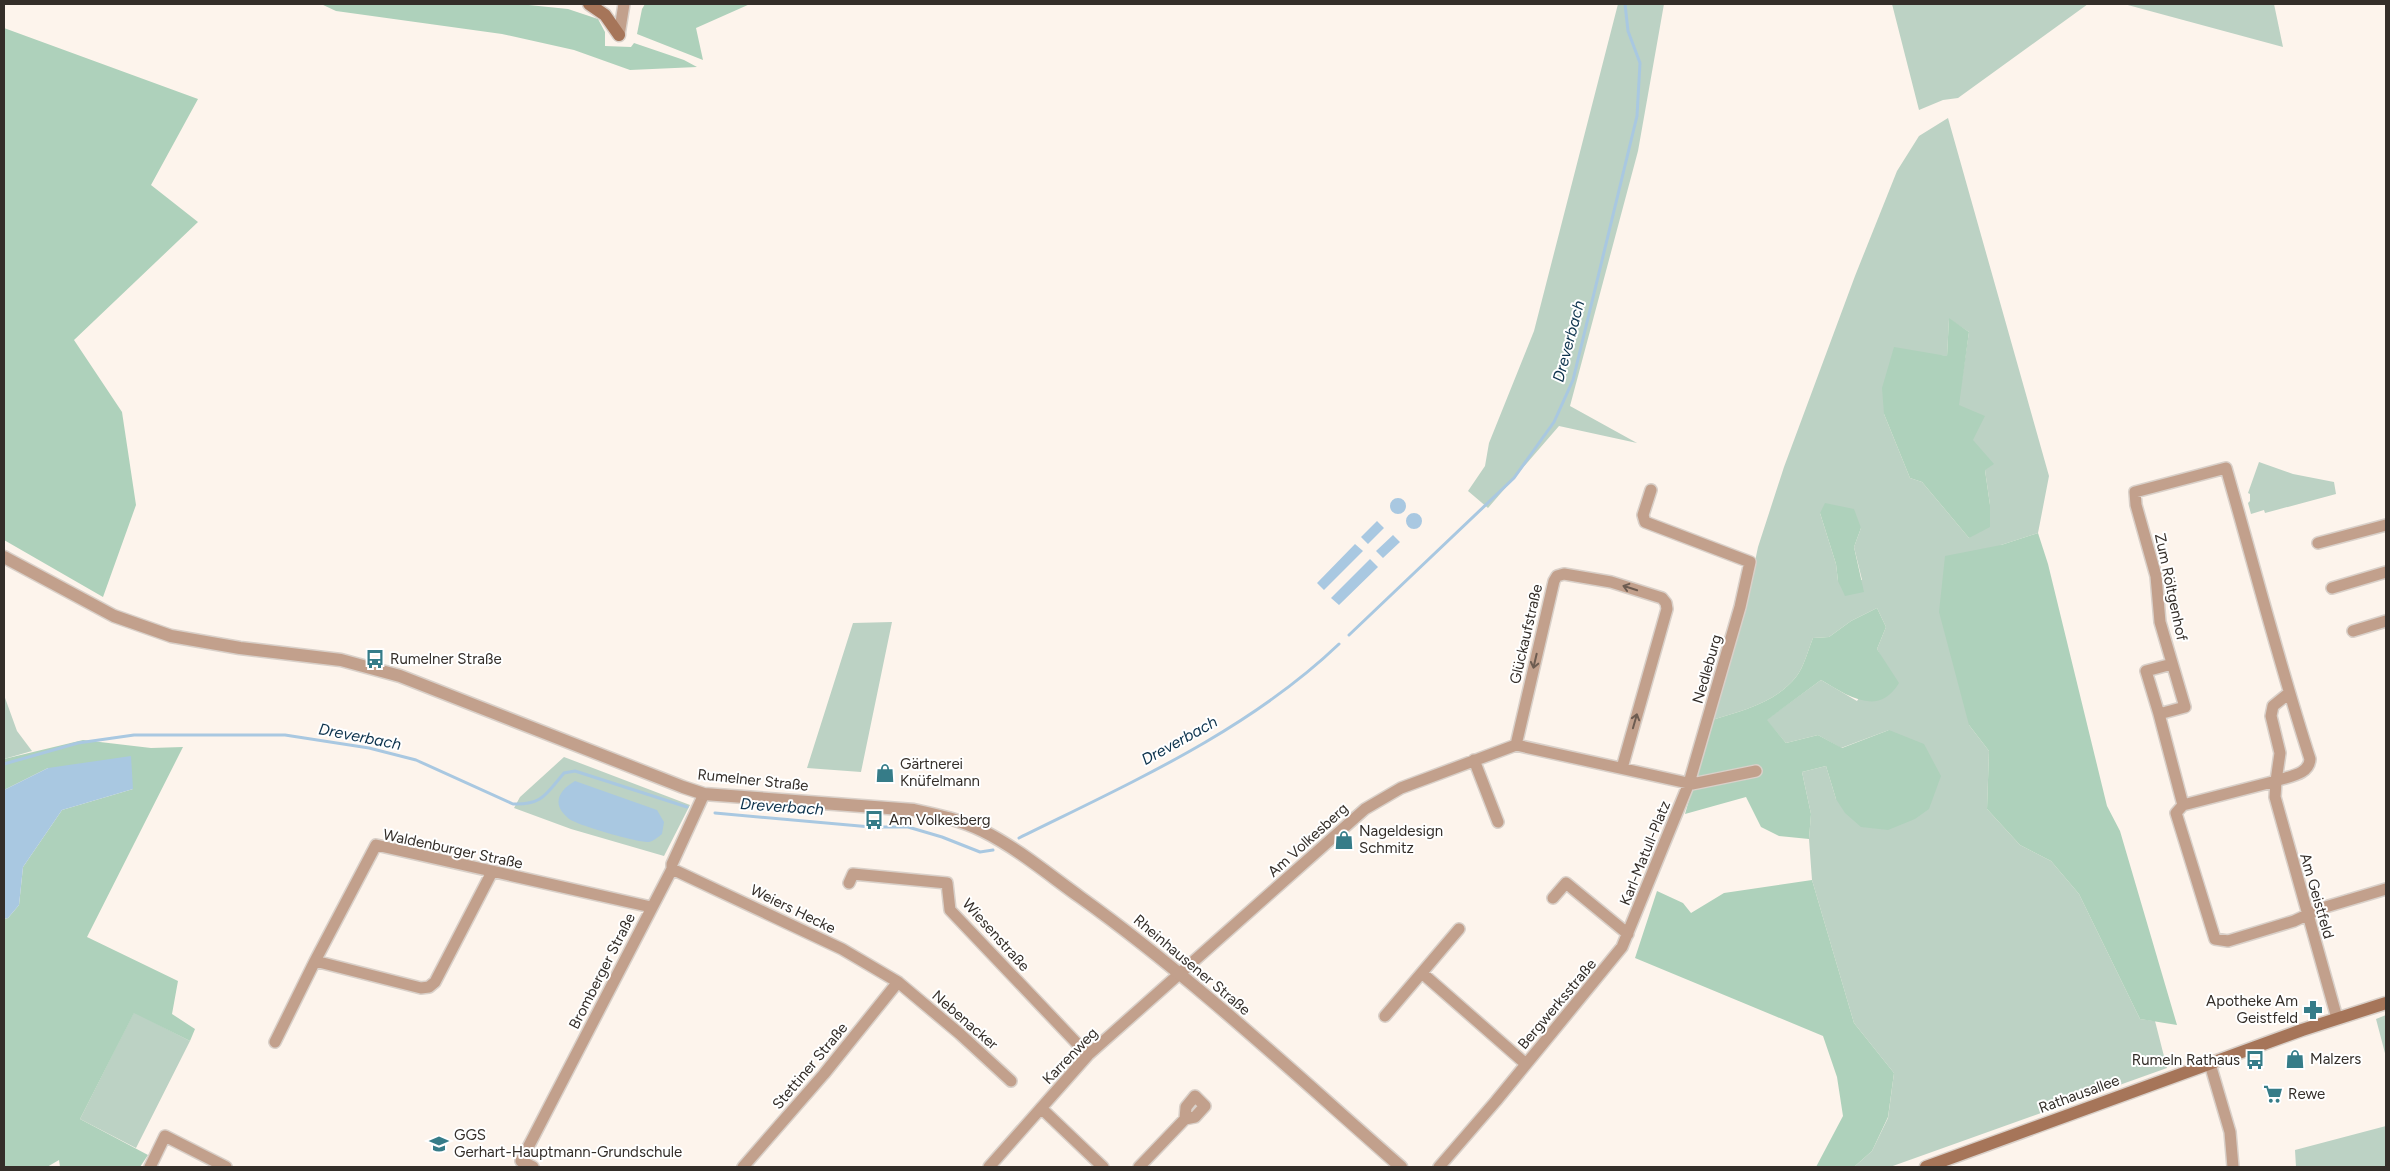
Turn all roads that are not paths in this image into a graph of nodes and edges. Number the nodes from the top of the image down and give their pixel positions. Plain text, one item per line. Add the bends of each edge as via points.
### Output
1 (589, 4) edge
2 (624, 4) edge
3 (619, 35) joint
4 (1651, 490) dead end
5 (2386, 525) edge
6 (2318, 543) dead end
7 (4, 557) edge
8 (2386, 572) edge
9 (2332, 588) dead end
10 (2386, 621) edge
11 (2353, 631) dead end
12 (2172, 664) junction
13 (2289, 693) junction
14 (2159, 714) junction
15 (1516, 745) junction
16 (1474, 760) junction
17 (1622, 768) junction
18 (1756, 771) dead end
19 (2276, 781) junction
20 (1689, 783) junction
21 (704, 794) junction
22 (2183, 805) junction
23 (942, 816) joint
24 (1498, 822) dead end
25 (672, 869) junction
26 (492, 872) junction
27 (849, 883) dead end
28 (2386, 889) edge
29 (1553, 898) dead end
30 (651, 908) junction
31 (2307, 915) junction
32 (1459, 929) dead end
33 (1628, 934) junction
34 (314, 961) junction
35 (1422, 973) junction
36 (1181, 974) junction
37 (898, 982) junction
38 (2386, 1003) edge
39 (1385, 1016) dead end
40 (2337, 1018) junction
41 (275, 1042) dead end
42 (1088, 1055) junction
43 (1526, 1064) junction
44 (2210, 1064) junction
45 (1011, 1081) dead end
46 (1041, 1108) junction
47 (1185, 1119) dead end
48 (150, 1167) edge
49 (226, 1167) edge
50 (534, 1167) edge
51 (743, 1167) edge
52 (989, 1167) edge
53 (1102, 1167) edge
54 (1139, 1167) edge
55 (1401, 1167) edge
56 (1439, 1167) edge
57 (1926, 1167) edge
58 (2234, 1167) edge

1 - 3 main road via 605,15
2 - 3 street
4 - 20 street, Nedleburg via 1643,515 1645,522 1750,562
5 - 6 street
7 - 21 street, Rumelner Straße via 114,616 171,636 341,660 400,676
8 - 9 street
10 - 11 street
12 - 13 street, Zum Röltgenhof via 2160,622 2156,576 2135,492 2226,468
12 - 14 street, Zum Röltgenhof via 2185,707
12 - 14 street, Zum Röltgenhof via 2146,671
13 - 19 street, Am Geistfeld via 2273,706 2280,753
13 - 19 street via 2310,765 2306,770
14 - 22 street, Zum Röltgenhof
15 - 16 street, Am Volkesberg
15 - 17 street
17 -> 15 street, Glückaufstraße via 1666,603 1662,598 1611,582 1564,574 1557,576
16 - 24 street
16 - 36 street, Am Volkesberg via 1401,788 1365,809
17 - 20 street
18 - 20 street
19 - 22 street
19 - 31 street, Am Geistfeld via 2274,797
20 - 33 street, Karl-Matull-Platz
21 - 23 street, Rumelner Straße via 880,807
21 - 25 street, Bromberger Straße
22 - 31 street, Zum Röltgenhof via 2176,813 2215,939 2228,941
23 - 36 street, Rheinhausener Straße via 982,830 1016,851
25 - 30 street, Bromberger Straße
25 - 37 street, Weiers Hecke via 842,949
26 - 30 street, Waldenburger Straße
26 - 34 street via 435,982 429,987 421,988
26 - 34 street, Waldenburger Straße via 376,845
27 - 42 street, Wiesenstraße via 853,874 947,883 950,910
28 - 31 street
29 - 33 street via 1566,883
30 - 50 street, Bromberger Straße via 521,1161
31 - 40 street, Am Geistfeld
32 - 35 street
33 - 43 street, Bergwerksstraße via 1609,965
34 - 41 street, Waldenburger Straße
35 - 39 street
35 - 43 street
36 - 42 street, Karrenweg
36 - 55 street, Rheinhausener Straße
37 - 45 street, Nebenacker
37 - 51 street, Stettiner Straße
38 - 40 main road, Rathausallee
40 - 44 main road, Rathausallee
42 - 46 street, Karrenweg
43 - 56 street, Bergwerksstraße
44 - 57 main road, Rathausallee
44 - 58 street via 2230,1132
46 - 52 street, Karrenweg
46 - 53 street
47 - 54 street
48 - 49 street via 165,1136

